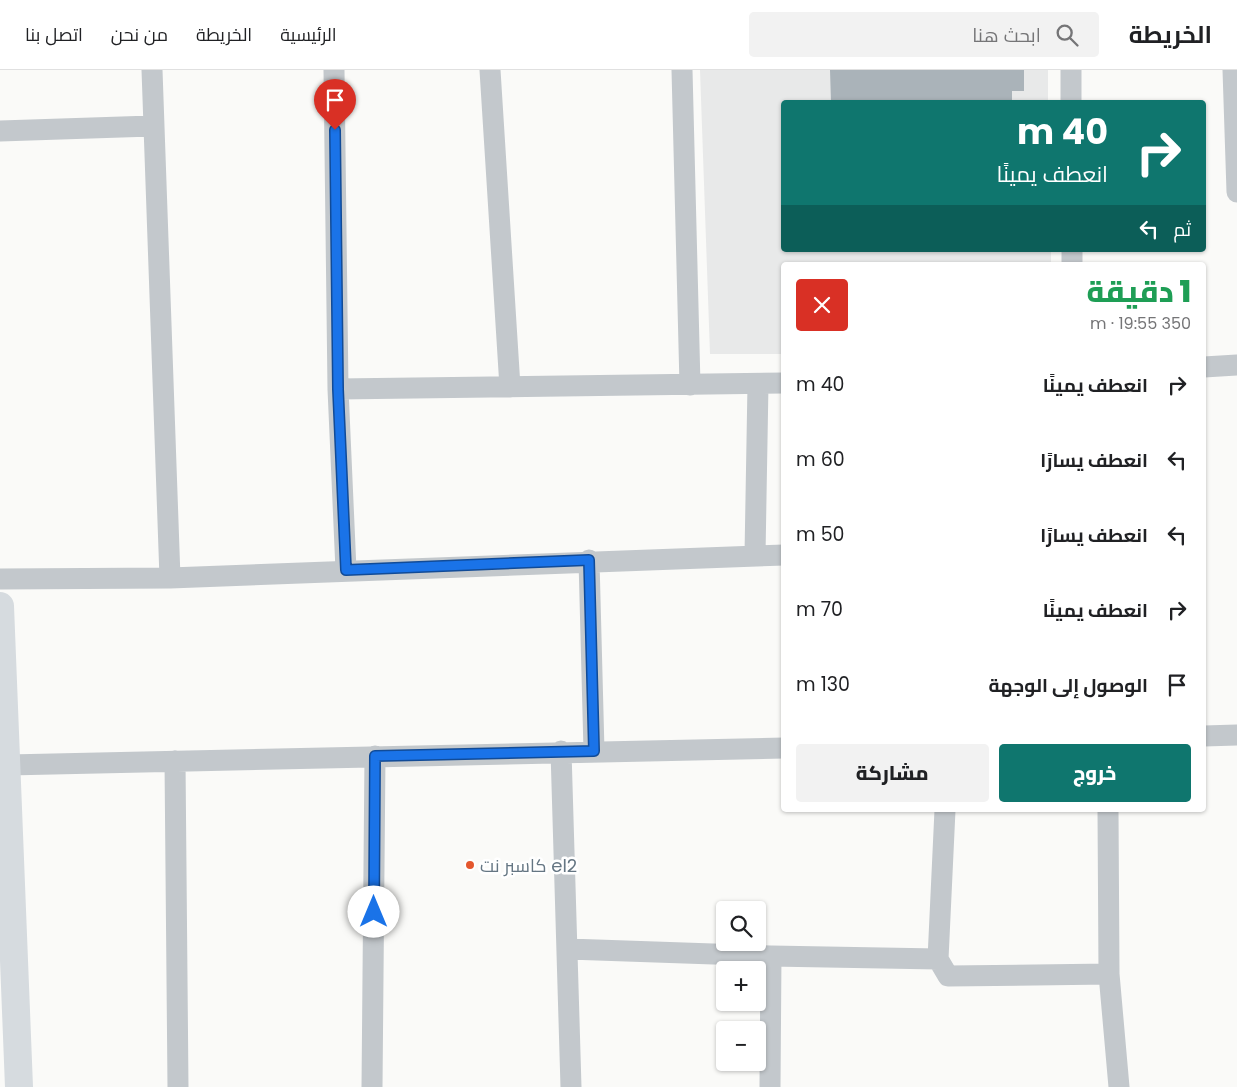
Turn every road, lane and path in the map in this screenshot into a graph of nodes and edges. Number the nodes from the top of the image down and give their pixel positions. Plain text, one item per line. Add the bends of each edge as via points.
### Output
1 (152, 70) edge
2 (334, 70) edge
3 (490, 70) edge
4 (682, 70) edge
5 (1071, 70) edge
6 (1235, 76) edge
7 (1071, 100) edge
8 (152, 126) junction
9 (0, 132) edge
10 (1237, 192) edge
11 (1237, 365) edge
12 (1206, 367) edge
13 (781, 383) edge
14 (758, 384) junction
15 (690, 385) junction
16 (510, 387) junction
17 (338, 389) junction
18 (755, 555) junction
19 (781, 555) edge
20 (589, 560) junction
21 (346, 570) junction
22 (170, 578) junction
23 (0, 580) edge
24 (0, 606) edge
25 (1237, 735) edge
26 (1206, 736) edge
27 (781, 748) edge
28 (594, 751) junction
29 (561, 752) junction
30 (375, 756) junction
31 (175, 760) junction
32 (8, 765) junction
33 (945, 812) edge
34 (1108, 812) edge
35 (568, 949) junction
36 (771, 956) junction
37 (938, 959) junction
38 (1109, 974) junction
39 (19, 1087) edge
40 (178, 1087) edge
41 (372, 1087) edge
42 (571, 1087) edge
43 (770, 1087) edge
44 (1119, 1087) edge

1 - 8 street
2 - 17 street
3 - 16 street
4 - 15 street
5 - 7 street
6 - 10 street
8 - 9 street
8 - 22 street
11 - 12 street
13 - 14 street
14 - 15 street
14 - 18 street
15 - 16 street
16 - 17 street
17 - 21 street
18 - 19 street
18 - 20 street
20 - 21 street
20 - 28 street
21 - 22 street
22 - 23 street
24 - 32 main road
25 - 26 street
27 - 28 street
28 - 29 street
29 - 30 street
29 - 35 street
30 - 31 street
30 - 41 street
31 - 32 street
31 - 40 street
32 - 39 main road
33 - 37 street
34 - 38 street
35 - 36 street
35 - 42 street
36 - 37 street
36 - 43 street
37 - 38 street via 948,976
38 - 44 street

